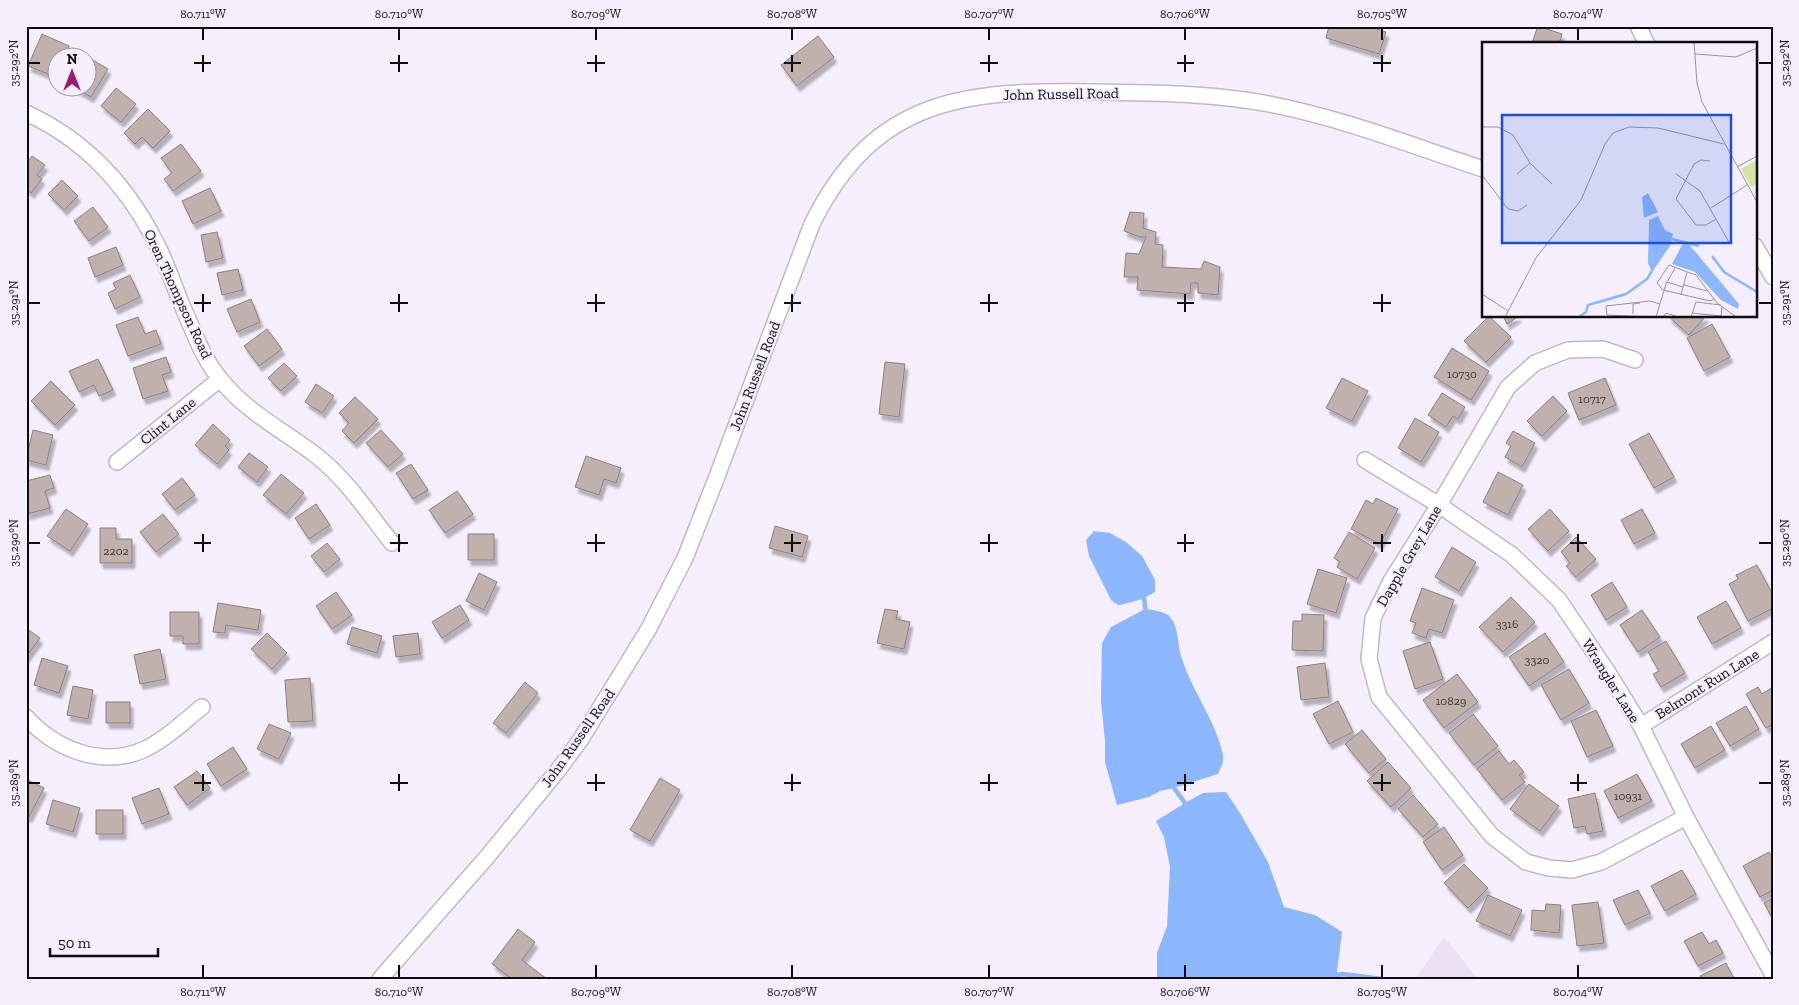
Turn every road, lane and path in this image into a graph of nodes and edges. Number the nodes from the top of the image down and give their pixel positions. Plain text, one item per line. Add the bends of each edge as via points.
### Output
1 (1638, 26) edge
2 (1646, 42) edge
3 (26, 112) edge
4 (1482, 169) edge
5 (1756, 248) edge
6 (1773, 277) edge
7 (1636, 360) dead end
8 (220, 379) junction
9 (1365, 460) dead end
10 (117, 462) dead end
11 (1438, 505) junction
12 (392, 543) dead end
13 (1773, 642) edge
14 (202, 707) dead end
15 (26, 717) edge
16 (1640, 726) junction
17 (1686, 817) junction
18 (1773, 975) edge
19 (380, 979) edge

1 - 2 street
3 - 8 street, Oren Thompson Road via 65,134 121,186 161,253 204,356
4 - 19 street, John Russell Road via 1312,113 1223,98 1150,93 1042,91 961,99 918,113 875,139 839,178 812,224 685,558 626,668 554,775
5 - 6 street
7 - 11 street, Dapple Grey Lane via 1603,349 1568,350 1535,363 1508,387
8 - 10 street, Clint Lane
8 - 12 street, Oren Thompson Road via 246,406 329,467
9 - 11 street, Wrangler Lane
11 - 16 street, Wrangler Lane via 1512,555 1559,600
11 - 17 street, Dapple Grey Lane via 1391,581 1373,618 1369,659 1379,697 1492,836 1526,862 1572,870 1601,862
13 - 16 street, Belmont Run Lane
14 - 15 street via 163,739 143,750 105,757 65,748 47,737
16 - 17 street, Wrangler Lane
17 - 18 street, Wrangler Lane

